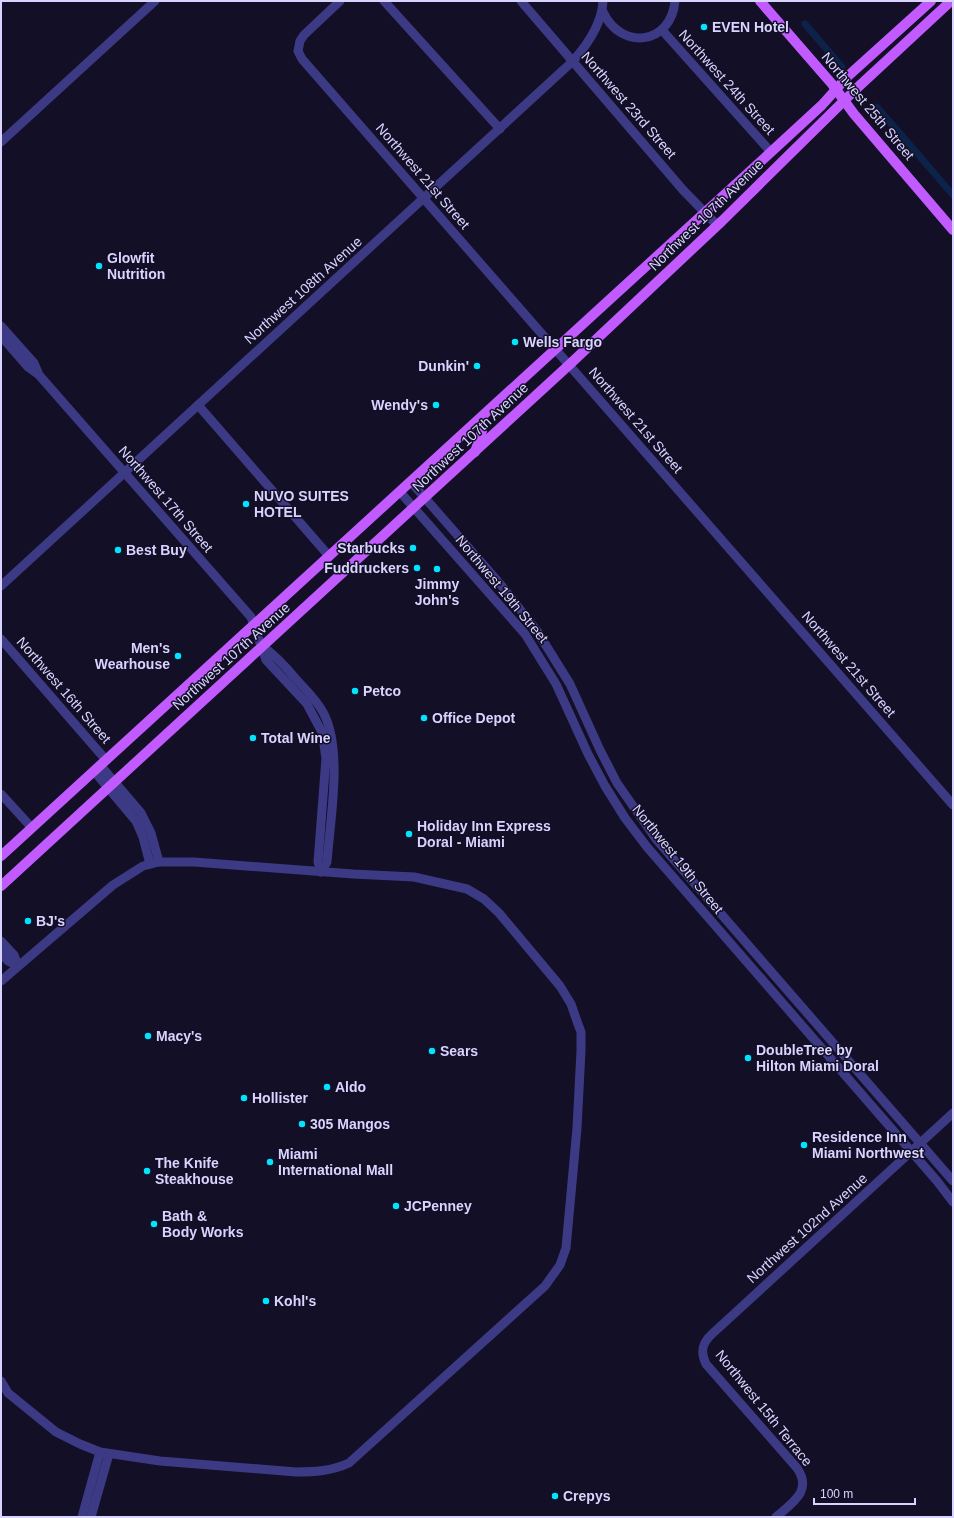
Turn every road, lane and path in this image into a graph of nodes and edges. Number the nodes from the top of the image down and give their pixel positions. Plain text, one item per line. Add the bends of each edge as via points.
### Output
1 (155, 1) edge
2 (340, 1) edge
3 (384, 1) edge
4 (521, 1) edge
5 (603, 1) edge
6 (675, 1) edge
7 (760, 1) edge
8 (930, 1) edge
9 (951, 1) edge
10 (603, 12) junction
11 (662, 30) junction
12 (573, 61) junction
13 (836, 90) junction
14 (844, 101) junction
15 (500, 130) junction
16 (1, 142) edge
17 (771, 152) junction
18 (424, 199) junction
19 (705, 213) junction
20 (717, 225) junction
21 (953, 230) edge
22 (1, 326) edge
23 (1, 336) edge
24 (556, 350) junction
25 (569, 365) junction
26 (40, 375) junction
27 (198, 405) junction
28 (478, 420) junction
29 (475, 452) junction
30 (125, 472) junction
31 (411, 482) junction
32 (400, 492) junction
33 (425, 498) junction
34 (414, 507) junction
35 (329, 556) junction
36 (1, 586) edge
37 (255, 625) junction
38 (1, 639) edge
39 (262, 646) junction
40 (100, 766) junction
41 (112, 785) junction
42 (1, 794) edge
43 (953, 805) edge
44 (32, 828) junction
45 (1, 856) edge
46 (159, 862) junction
47 (150, 864) junction
48 (321, 872) junction
49 (1, 886) edge
50 (1, 941) edge
51 (1, 953) edge
52 (18, 966) junction
53 (1, 981) edge
54 (953, 1113) edge
55 (920, 1144) junction
56 (912, 1152) junction
57 (953, 1181) edge
58 (953, 1202) edge
59 (702, 1350) joint
60 (1, 1381) edge
61 (104, 1453) junction
62 (82, 1517) edge
63 (91, 1517) edge
64 (776, 1517) edge

1 - 16 street
2 - 18 street, Northwest 21st Street via 304,35 298,53
3 - 15 street
4 - 12 street, Northwest 23rd Street
5 - 10 street, Northwest 108th Avenue
6 - 11 street via 672,17
7 - 13 main road, Northwest 25th Street
8 - 13 main road, Northwest 107th Avenue
9 - 14 main road, Northwest 107th Avenue
10 - 11 street via 611,26 624,35 648,37
10 - 12 street, Northwest 108th Avenue via 594,32
11 - 17 street, Northwest 24th Street
12 - 15 street, Northwest 108th Avenue
12 - 19 street, Northwest 23rd Street
13 - 14 main road, Northwest 25th Street
13 - 17 main road, Northwest 107th Avenue
14 - 20 main road, Northwest 107th Avenue
14 - 21 main road, Northwest 25th Street
15 - 18 street, Northwest 108th Avenue
17 - 19 main road, Northwest 107th Avenue
18 - 24 street, Northwest 21st Street
18 - 27 street, Northwest 108th Avenue
19 - 20 street, Northwest 23rd Street
19 - 24 main road, Northwest 107th Avenue
20 - 25 main road, Northwest 107th Avenue
22 - 26 street, Northwest 17th Street via 34,363
23 - 26 street, Northwest 17th Street via 28,367
24 - 25 street, Northwest 21st Street
24 - 28 main road, Northwest 107th Avenue
25 - 29 main road, Northwest 107th Avenue
25 - 43 street, Northwest 21st Street
26 - 30 street, Northwest 17th Street
27 - 30 street, Northwest 108th Avenue
27 - 35 street
28 - 29 main road via 482,431
28 - 31 main road, Northwest 107th Avenue
29 - 33 main road, Northwest 107th Avenue
30 - 36 street, Northwest 108th Avenue
30 - 37 street, Northwest 17th Street
31 - 32 main road, Northwest 107th Avenue
31 - 33 street, Northwest 19th Street
32 - 34 street, Northwest 19th Street
32 - 35 main road, Northwest 107th Avenue
33 - 34 main road, Northwest 107th Avenue
33 - 55 street, Northwest 19th Street via 510,596 541,636 570,684 617,783 656,839
34 - 39 main road, Northwest 107th Avenue
34 - 56 street, Northwest 19th Street via 525,634 556,684 605,786 647,847
35 - 37 main road, Northwest 107th Avenue
37 - 39 street, Northwest 17th Street
37 - 40 main road, Northwest 107th Avenue
38 - 40 street, Northwest 16th Street
39 - 41 main road, Northwest 107th Avenue
39 - 48 street via 274,655 315,700 332,736 334,771 328,855
40 - 41 street, Northwest 16th Street
40 - 44 main road, Northwest 107th Avenue
41 - 46 street, Northwest 16th Street via 136,806 146,822
41 - 47 street, Northwest 16th Street via 136,820
41 - 49 main road, Northwest 107th Avenue
42 - 44 street
44 - 45 main road, Northwest 107th Avenue
46 - 47 street
46 - 48 street via 194,862
47 - 52 street via 120,879
48 - 61 street via 414,877 467,889 498,913 560,986 571,1004 580,1032 581,1051 572,1197 566,1248 560,1265 540,1291 349,1463 340,1467 316,1472 296,1472 160,1461
50 - 52 street via 14,955
51 - 52 street via 8,961
52 - 53 street
54 - 55 street, Northwest 102nd Avenue
55 - 56 street, Northwest 102nd Avenue
55 - 57 street, Northwest 19th Street
56 - 58 street, Northwest 19th Street
56 - 59 street, Northwest 102nd Avenue via 712,1334 704,1343
59 - 64 street, Northwest 15th Terrace via 706,1364 797,1468 802,1477 803,1485 798,1497
60 - 61 street via 8,1393 56,1432
61 - 62 street
61 - 63 street

